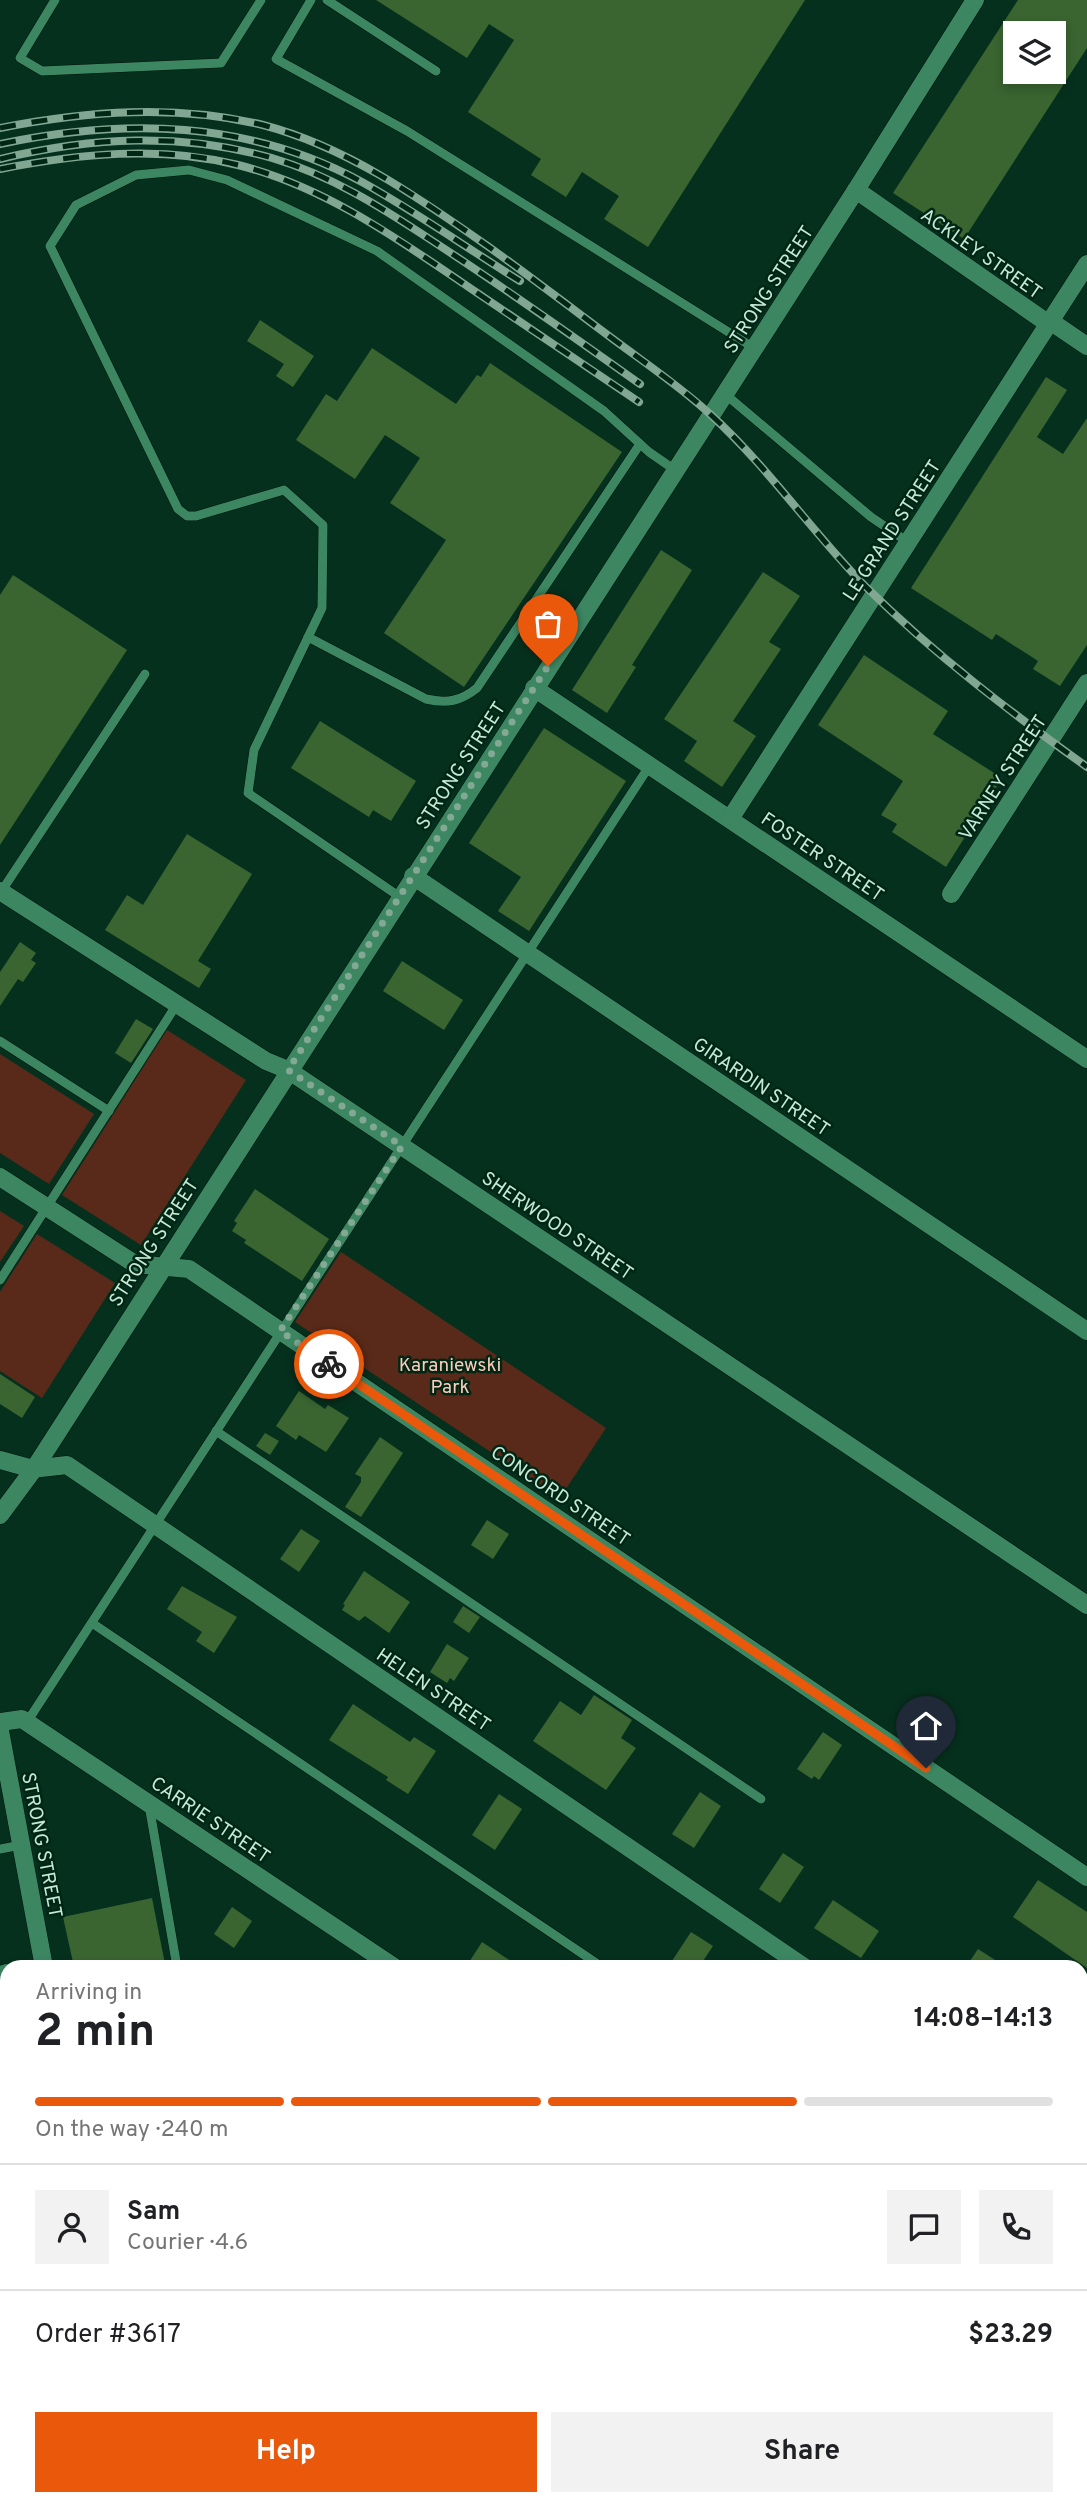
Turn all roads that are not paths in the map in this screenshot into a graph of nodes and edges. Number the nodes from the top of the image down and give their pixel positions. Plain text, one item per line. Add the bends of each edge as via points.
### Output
1 (55, 0) edge
2 (261, 0) edge
3 (311, 0) edge
4 (327, 0) edge
5 (975, 0) edge
6 (436, 71) dead end
7 (856, 190) junction
8 (1087, 264) edge
9 (1049, 322) junction
10 (1087, 346) edge
11 (754, 348) junction
12 (725, 394) junction
13 (640, 444) junction
14 (676, 470) junction
15 (908, 542) junction
16 (308, 637) junction
17 (145, 674) dead end
18 (1087, 683) edge
19 (534, 688) junction
20 (650, 765) junction
21 (730, 819) junction
22 (413, 876) junction
23 (1, 892) edge
24 (951, 894) dead end
25 (400, 897) junction
26 (528, 953) junction
27 (177, 1004) junction
28 (0, 1041) edge
29 (1087, 1059) edge
30 (288, 1070) junction
31 (109, 1111) junction
32 (402, 1146) junction
33 (0, 1177) edge
34 (47, 1207) junction
35 (162, 1266) junction
36 (0, 1280) edge
37 (280, 1331) junction
38 (1087, 1331) edge
39 (216, 1431) junction
40 (0, 1460) edge
41 (33, 1469) junction
42 (0, 1472) edge
43 (0, 1515) edge
44 (156, 1525) junction
45 (1087, 1605) edge
46 (92, 1623) junction
47 (0, 1722) edge
48 (27, 1722) junction
49 (0, 1731) edge
50 (761, 1799) dead end
51 (149, 1804) junction
52 (21, 1845) junction
53 (0, 1849) edge
54 (1087, 1877) edge
55 (41, 1960) edge
56 (176, 1960) edge
57 (383, 1960) edge
58 (592, 1960) edge
59 (794, 1960) edge

1 - 2 lane via 20,58 42,71 221,63
3 - 11 lane via 276,59 407,131
4 - 6 lane
5 - 7 street, STRONG STREET
7 - 9 street, ACKLEY STREET
7 - 11 street, STRONG STREET
8 - 9 street, LE GRAND STREET
9 - 10 street, ACKLEY STREET
9 - 15 street, LE GRAND STREET
11 - 12 street, STRONG STREET
12 - 14 street, STRONG STREET
12 - 15 lane via 871,517
13 - 14 lane
13 - 16 lane via 477,688 463,699 441,703 426,699
13 - 16 lane via 604,411 377,251 227,180 189,170 136,175 76,205 50,246 178,509 195,516 284,490 323,525 322,608
14 - 19 street, STRONG STREET
15 - 21 street, LE GRAND STREET
16 - 25 lane via 254,750 248,793
17 - 23 lane
18 - 24 street, VARNEY STREET
19 - 20 street, FOSTER STREET
19 - 22 street, STRONG STREET
20 - 21 street, FOSTER STREET
20 - 26 lane
21 - 29 street, FOSTER STREET
22 - 25 street, STRONG STREET
22 - 26 street, GIRARDIN STREET
23 - 27 street, SHERWOOD STREET
25 - 30 street, STRONG STREET
26 - 32 lane
26 - 38 street, GIRARDIN STREET
27 - 30 street, SHERWOOD STREET via 266,1062
27 - 31 lane
28 - 31 lane
30 - 32 street, SHERWOOD STREET
30 - 35 street, STRONG STREET
31 - 34 lane
32 - 37 lane
32 - 45 street, SHERWOOD STREET
33 - 34 street, CONCORD STREET
34 - 35 street, CONCORD STREET via 135,1264
34 - 36 lane
35 - 37 street, CONCORD STREET via 189,1269
35 - 41 street, STRONG STREET
37 - 39 lane
37 - 54 street, CONCORD STREET
39 - 44 lane
39 - 50 lane
40 - 41 street
41 - 42 street, HELEN STREET
41 - 43 street, STRONG STREET
41 - 44 street, HELEN STREET via 67,1465
44 - 46 lane
44 - 59 street, HELEN STREET
46 - 48 lane
46 - 58 lane
47 - 48 street via 22,1718
48 - 51 street, CARRIE STREET
49 - 52 street, STRONG STREET
51 - 56 lane
51 - 57 street, CARRIE STREET
52 - 53 lane
52 - 55 street, STRONG STREET

